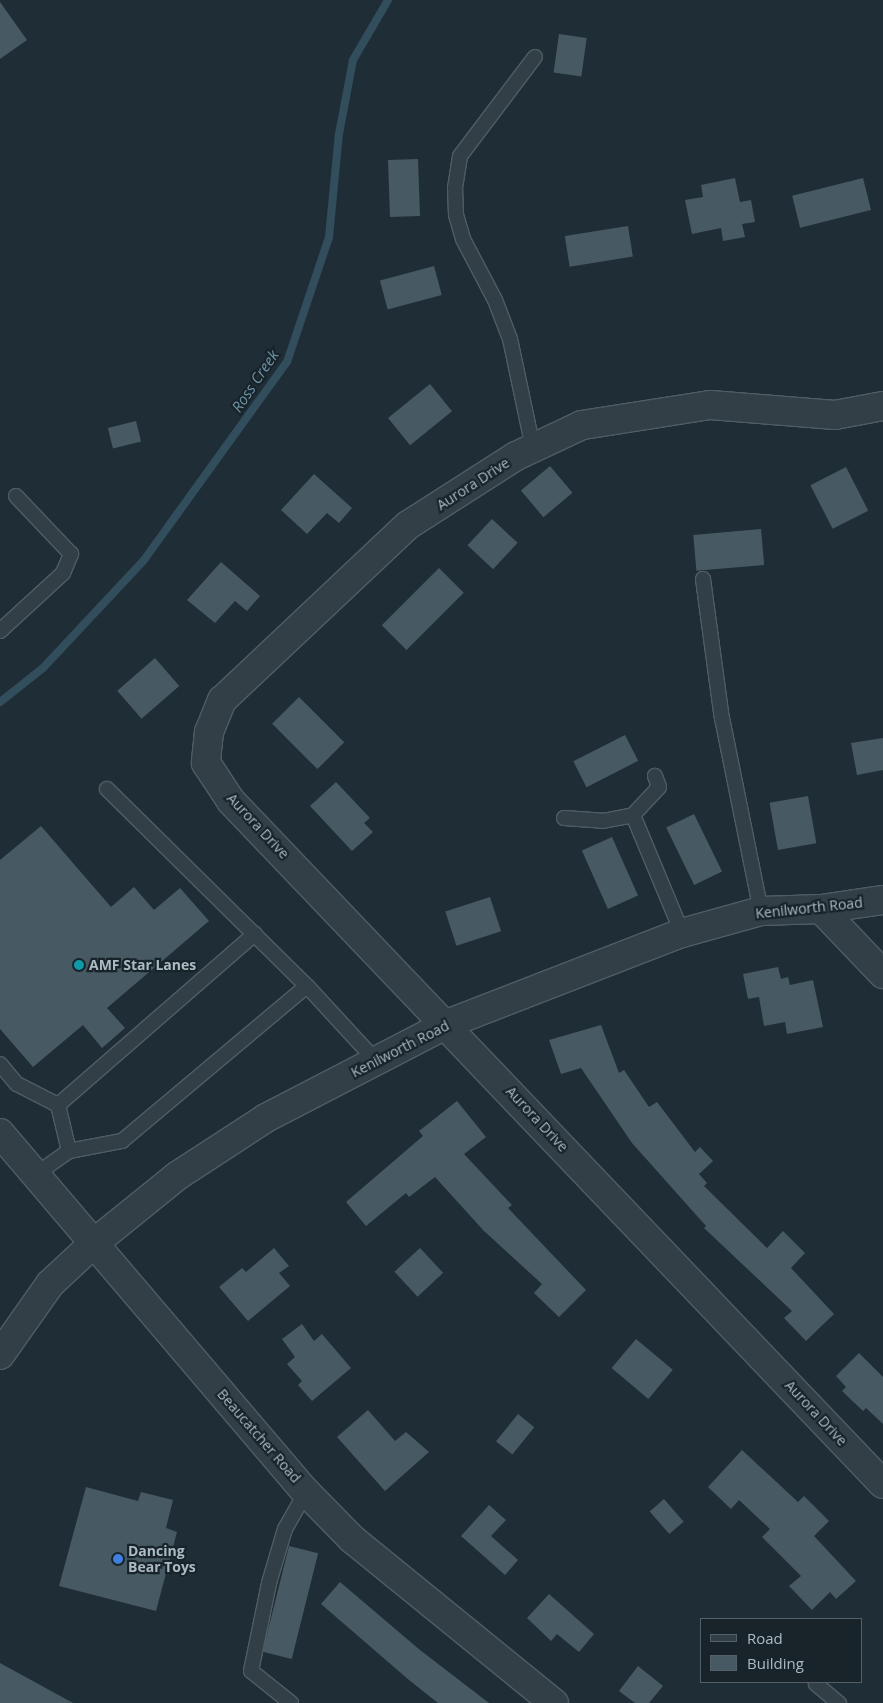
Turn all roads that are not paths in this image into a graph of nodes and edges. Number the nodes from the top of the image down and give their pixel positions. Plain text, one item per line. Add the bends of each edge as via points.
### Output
1 (535, 57) dead end
2 (883, 406) edge
3 (533, 448) junction
4 (16, 496) dead end
5 (703, 579) dead end
6 (0, 631) edge
7 (655, 776) dead end
8 (107, 789) dead end
9 (633, 815) junction
10 (564, 818) dead end
11 (883, 900) edge
12 (821, 909) junction
13 (761, 912) junction
14 (682, 933) junction
15 (255, 934) junction
16 (883, 974) edge
17 (307, 986) junction
18 (447, 1024) junction
19 (376, 1061) junction
20 (0, 1064) edge
21 (58, 1105) junction
22 (0, 1132) edge
23 (69, 1151) junction
24 (36, 1175) junction
25 (93, 1244) junction
26 (0, 1355) edge
27 (883, 1484) edge
28 (306, 1492) junction
29 (816, 1684) dead end
30 (290, 1703) edge
31 (554, 1703) edge
32 (839, 1703) edge

1 - 3 lane via 460,156 455,188 456,215 463,239 495,300 510,339
2 - 3 street, Aurora Drive via 836,415 710,405 582,425
3 - 18 street, Aurora Drive via 408,526 222,700 209,732 206,763 231,801
4 - 6 lane via 71,554 63,573
5 - 13 lane via 721,713
7 - 9 lane via 659,787
8 - 15 lane
9 - 10 lane via 604,821
9 - 14 lane
11 - 12 street, Kenilworth Road
12 - 13 street, Kenilworth Road
12 - 16 street
13 - 14 street, Kenilworth Road
14 - 18 street, Kenilworth Road
15 - 17 lane
15 - 21 lane
17 - 19 lane
17 - 23 lane via 122,1141
18 - 19 street, Kenilworth Road
18 - 27 street, Aurora Drive
19 - 25 street, Kenilworth Road via 258,1123 177,1176
20 - 21 lane via 17,1084
21 - 23 lane
22 - 24 street, Beaucatcher Road
23 - 24 lane
24 - 25 street, Beaucatcher Road
25 - 26 street, Kenilworth Road via 50,1284
25 - 28 street, Beaucatcher Road
28 - 30 lane via 285,1529 269,1583 251,1671
28 - 31 street, Beaucatcher Road via 352,1539
29 - 32 lane

